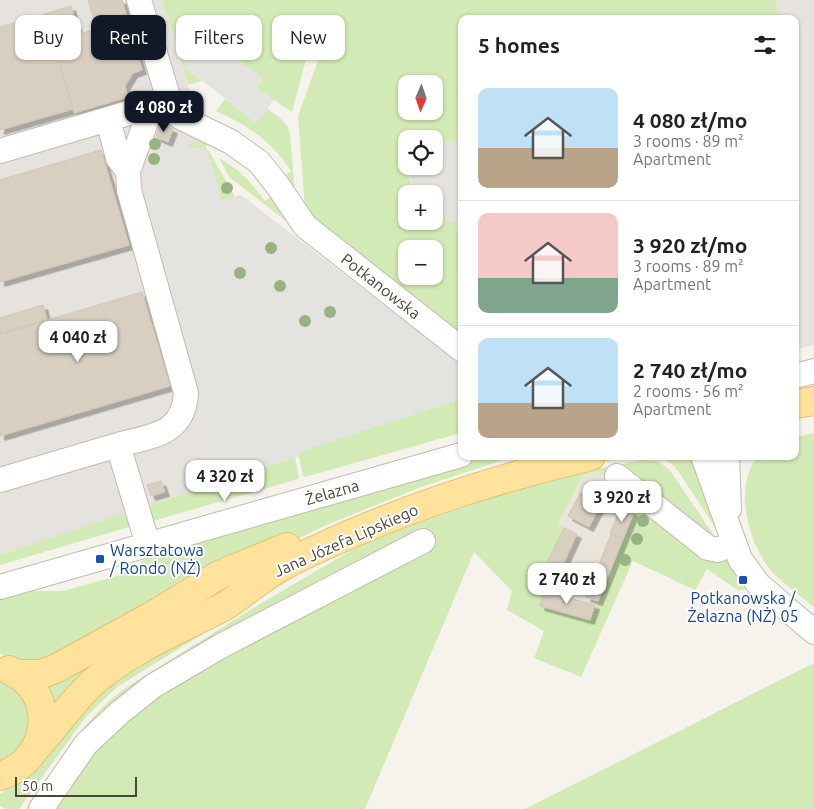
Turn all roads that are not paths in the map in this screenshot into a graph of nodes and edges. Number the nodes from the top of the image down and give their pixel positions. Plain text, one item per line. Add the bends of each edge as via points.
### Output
1 (139, 0) edge
2 (170, 100) junction
3 (145, 108) junction
4 (108, 119) junction
5 (0, 151) edge
6 (128, 171) junction
7 (458, 347) edge
8 (814, 371) edge
9 (799, 375) edge
10 (814, 401) edge
11 (799, 403) edge
12 (814, 418) edge
13 (799, 420) edge
14 (118, 445) junction
15 (458, 456) edge
16 (519, 460) edge
17 (576, 460) edge
18 (703, 460) edge
19 (727, 460) edge
20 (617, 476) dead end
21 (0, 480) edge
22 (732, 540) junction
23 (423, 541) dead end
24 (148, 545) junction
25 (0, 587) edge
26 (814, 632) edge
27 (6, 668) edge
28 (36, 748) junction
29 (2, 778) edge
30 (41, 809) edge

1 - 2 street, Potkanowska
2 - 3 street
2 - 7 street, Potkanowska via 180,118 231,142 259,162 302,223
3 - 4 street
3 - 6 street via 146,122
4 - 5 street
4 - 6 street via 118,158
6 - 14 street via 129,190 186,402 173,427
8 - 9 street
10 - 11 main road
12 - 13 main road
14 - 21 street
14 - 24 street
15 - 24 street, Żelazna
16 - 27 main road, Jana Józefa Lipskiego via 420,492 219,575 57,668 42,674
17 - 28 main road, Jana Józefa Lipskiego via 444,499 360,531 280,567 234,600 142,648 104,673 78,697
18 - 22 street
19 - 22 street
20 - 22 street via 708,548 718,550
22 - 26 street via 740,559 758,584
23 - 30 street via 221,646 153,686 86,744
24 - 25 street, Żelazna
27 - 28 main road via 30,686 40,702 43,721
28 - 29 main road, Jana Józefa Lipskiego via 22,765

